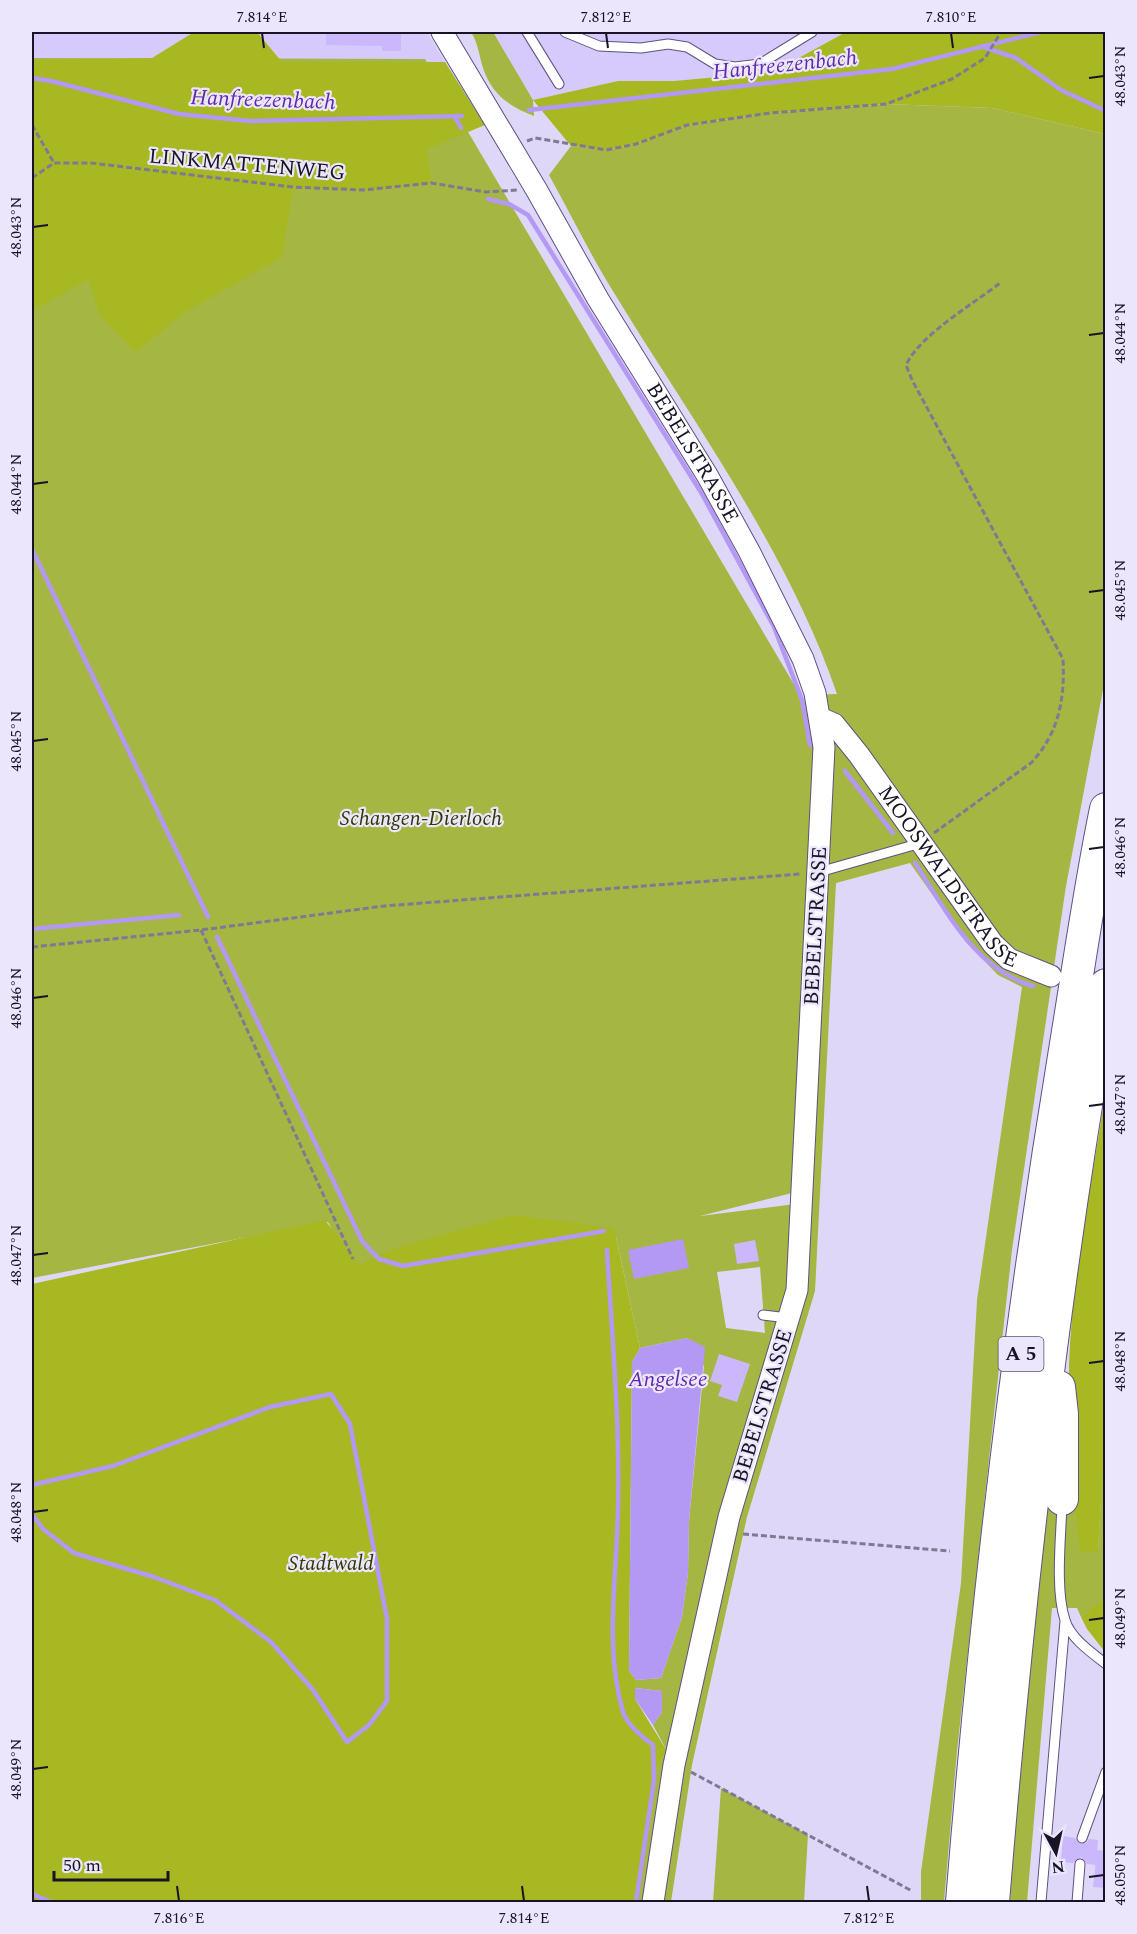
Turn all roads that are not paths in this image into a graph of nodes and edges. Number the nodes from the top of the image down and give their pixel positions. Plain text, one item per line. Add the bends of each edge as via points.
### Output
1 (441, 32) edge
2 (528, 32) edge
3 (565, 32) edge
4 (812, 32) edge
5 (559, 84) dead end
6 (820, 718) junction
7 (824, 747) junction
8 (859, 755) junction
9 (1106, 808) edge
10 (921, 843) junction
11 (819, 872) junction
12 (1051, 976) dead end
13 (1106, 985) edge
14 (763, 1315) dead end
15 (790, 1319) junction
16 (1052, 1332) junction
17 (1062, 1499) joint
18 (1065, 1621) junction
19 (1106, 1664) edge
20 (1106, 1772) edge
21 (1082, 1838) dead end
22 (1080, 1864) dead end
23 (653, 1902) edge
24 (962, 1902) edge
25 (993, 1902) edge
26 (1041, 1902) edge
27 (1077, 1902) edge

1 - 6 street, BEBELSTRASSE via 750,551 803,659
2 - 5 lane
3 - 4 lane via 599,46 687,47 715,64 735,67 760,64
6 - 7 street, BEBELSTRASSE
6 - 8 street, MOOSWALDSTRASSE via 834,724
7 - 8 street
7 - 11 street, BEBELSTRASSE
8 - 10 street, MOOSWALDSTRASSE
9 - 24 highway, A 5 via 1042,1194 1002,1501
10 - 11 lane
10 - 12 street, MOOSWALDSTRASSE via 993,944 1009,959
11 - 15 street, BEBELSTRASSE via 803,1212 797,1290
13 - 16 highway, A 5
14 - 15 lane
15 - 23 street, BEBELSTRASSE via 729,1517 674,1765
16 - 17 highway via 1062,1414
16 - 25 highway, A 5 via 1032,1494
17 - 18 lane via 1060,1570
18 - 19 lane via 1086,1648
18 - 26 lane
20 - 21 lane
22 - 27 lane

